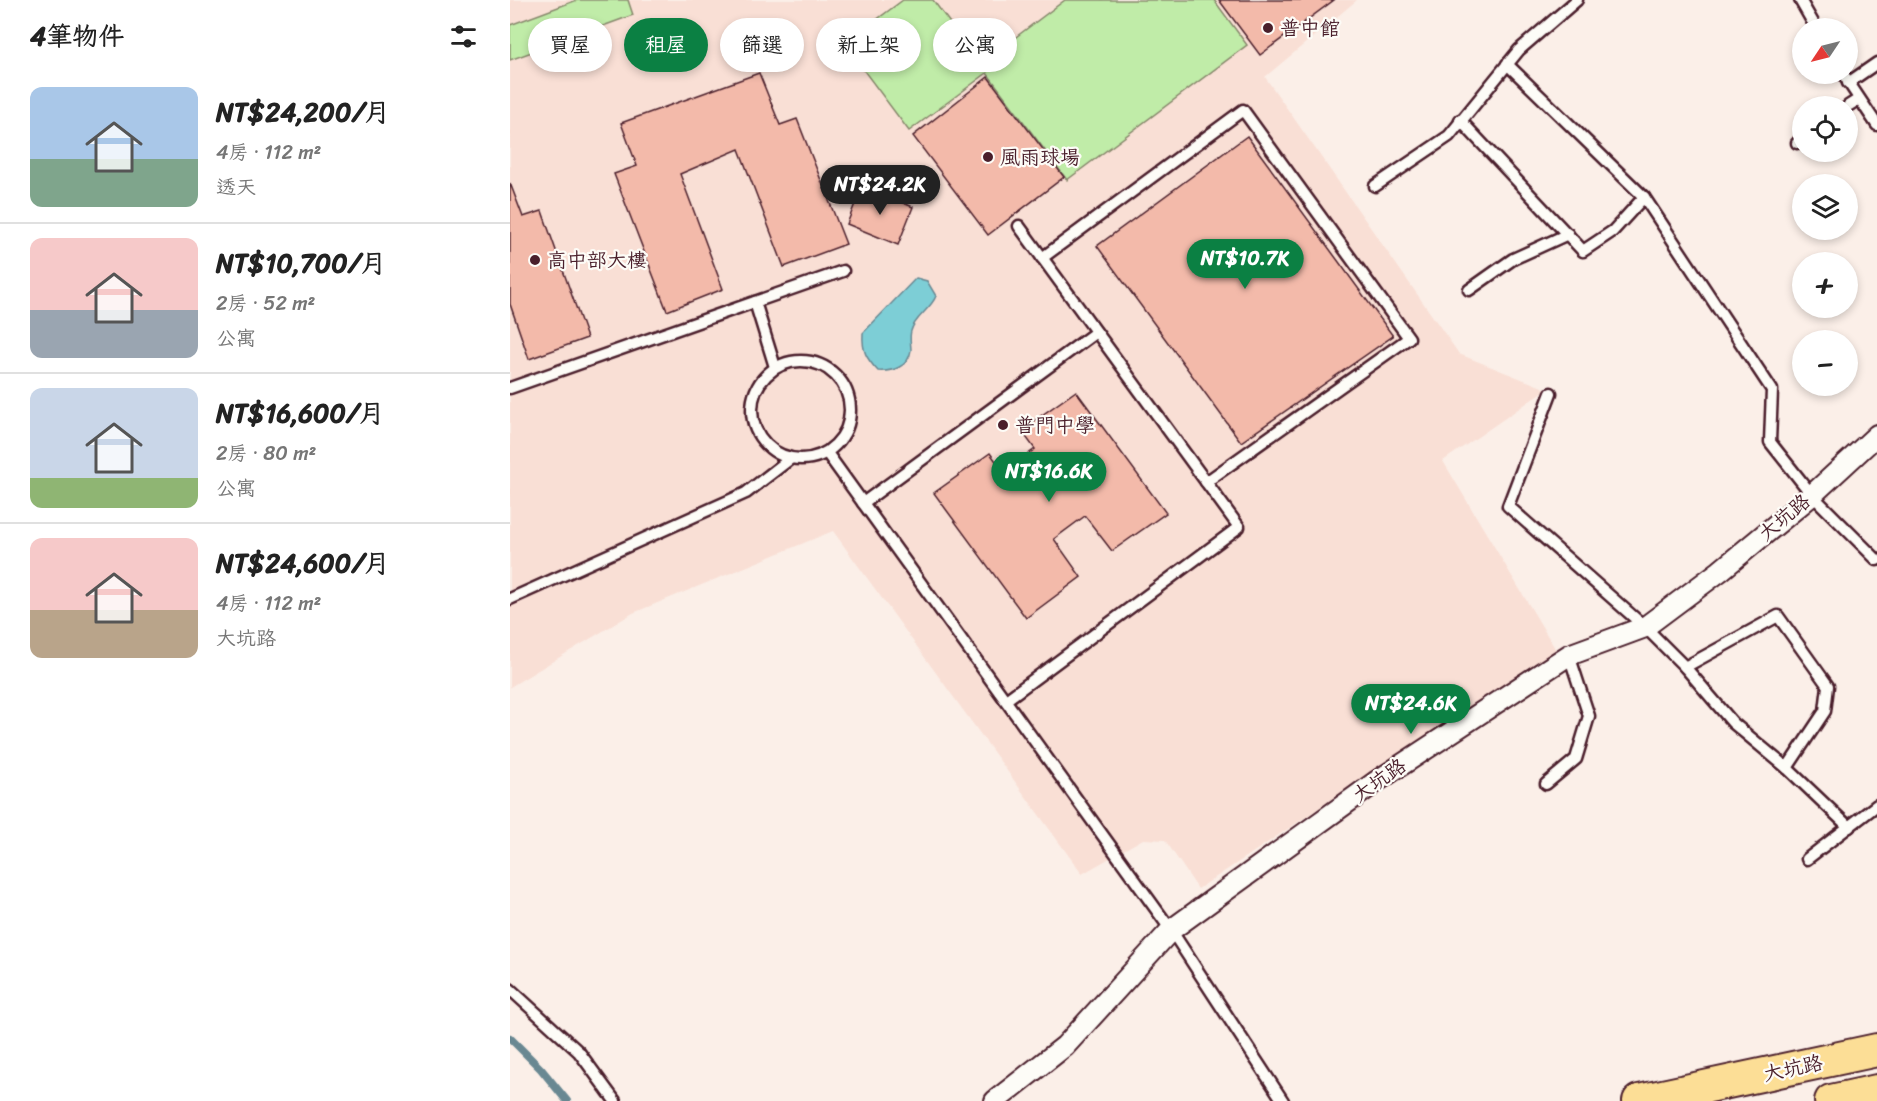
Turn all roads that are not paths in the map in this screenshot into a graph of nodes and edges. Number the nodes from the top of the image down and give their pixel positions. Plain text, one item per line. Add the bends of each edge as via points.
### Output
1 (1577, 0) edge
2 (1800, 0) edge
3 (1810, 18) edge
4 (1877, 63) edge
5 (1507, 64) junction
6 (1858, 72) edge
7 (1849, 84) edge
8 (1859, 99) joint
9 (1460, 120) junction
10 (1877, 125) edge
11 (1375, 186) dead end
12 (1644, 197) junction
13 (1019, 226) dead end
14 (1568, 234) junction
15 (1042, 258) junction
16 (843, 271) dead end
17 (1469, 290) dead end
18 (755, 302) junction
19 (1096, 332) junction
20 (775, 367) junction
21 (510, 388) edge
22 (1551, 393) dead end
23 (1877, 435) edge
24 (827, 453) junction
25 (790, 459) junction
26 (1206, 482) junction
27 (1812, 495) junction
28 (863, 503) junction
29 (1877, 560) edge
30 (510, 599) edge
31 (1645, 627) junction
32 (1569, 655) junction
33 (1685, 668) junction
34 (1006, 700) junction
35 (1787, 768) junction
36 (1546, 784) dead end
37 (1877, 805) edge
38 (1849, 827) junction
39 (1807, 859) dead end
40 (1171, 930) junction
41 (510, 989) edge
42 (1877, 1050) edge
43 (1877, 1091) edge
44 (615, 1101) edge
45 (995, 1101) edge
46 (1283, 1101) edge
47 (1639, 1101) edge
48 (1831, 1101) edge

1 - 5 lane
2 - 3 lane
4 - 6 lane
5 - 9 lane
5 - 12 lane
7 - 8 lane
8 - 10 lane
9 - 11 lane via 1449,136
9 - 14 lane
12 - 14 lane via 1613,231 1583,251
12 - 27 lane via 1772,390 1770,442
13 - 15 lane
14 - 17 lane via 1513,259
15 - 19 lane
15 - 26 lane via 1243,110 1410,338
16 - 18 lane
18 - 20 lane
18 - 21 lane
19 - 26 lane
19 - 28 lane
20 - 24 lane via 793,361 813,362 831,370 844,384 851,403 850,422 842,440
20 - 25 lane via 761,381 753,398 752,418 759,436 772,451
22 - 31 lane via 1508,506
23 - 27 street, 大坑路
24 - 25 lane via 809,459
24 - 28 lane
25 - 30 lane via 746,493
26 - 34 lane via 1239,527
27 - 29 lane
27 - 31 street, 大坑路
28 - 34 lane
31 - 32 street, 大坑路
31 - 33 lane
32 - 36 lane via 1589,716 1576,759
32 - 40 street, 大坑路 via 1377,781
33 - 35 lane via 1733,723
33 - 35 lane via 1778,616 1828,686 1825,711
34 - 40 lane
35 - 38 lane
37 - 38 lane
38 - 39 lane
40 - 45 street, 大坑路 via 1065,1046
40 - 46 lane
41 - 44 lane via 579,1052
42 - 47 main road, 大坑路
43 - 48 main road, 大坑路

